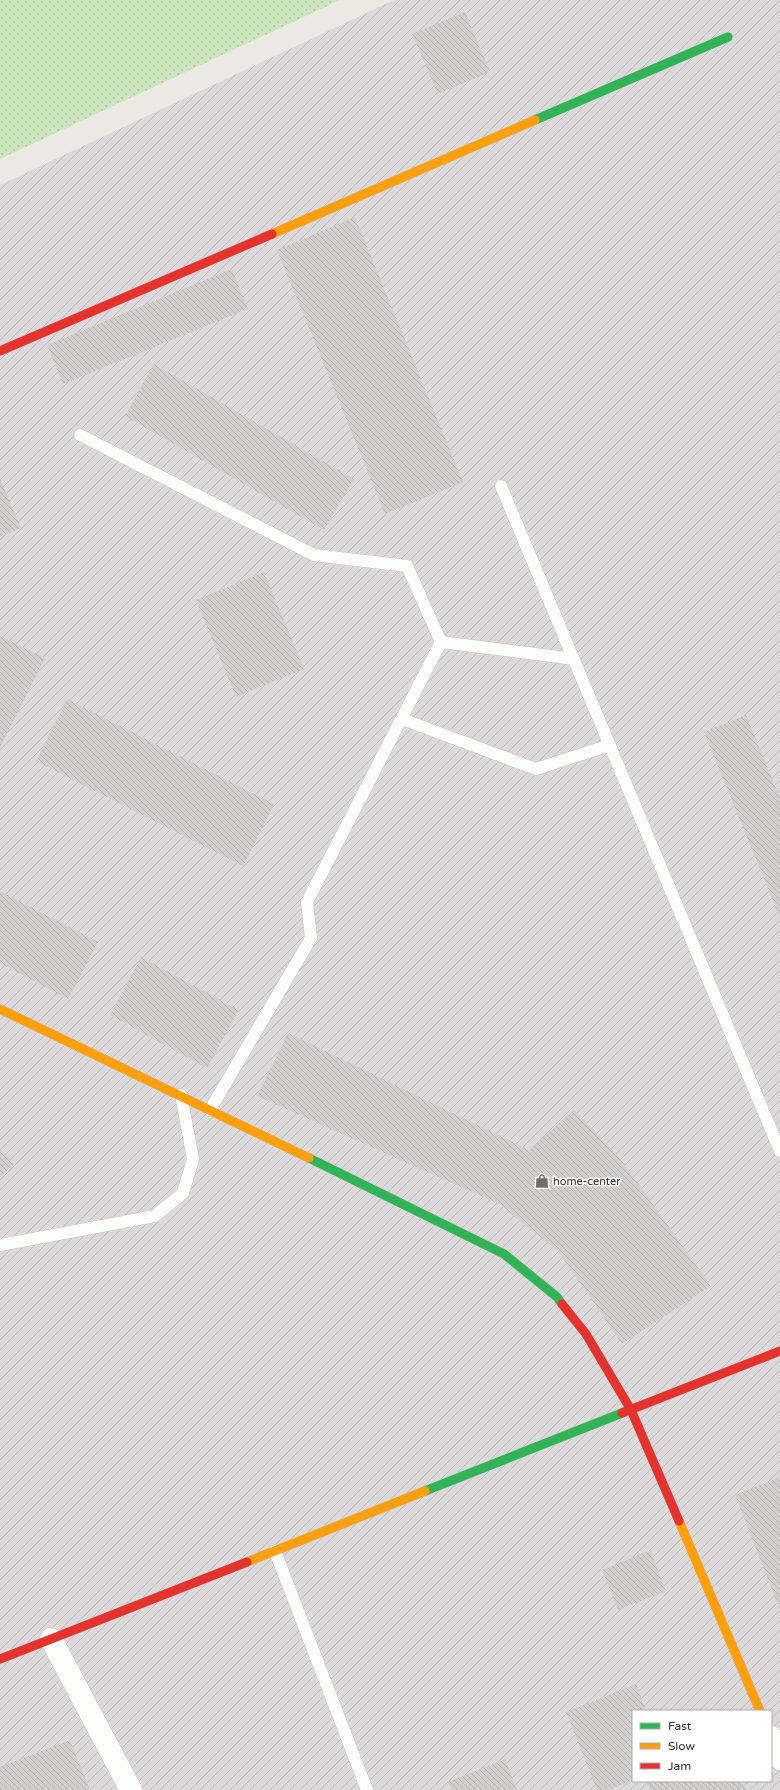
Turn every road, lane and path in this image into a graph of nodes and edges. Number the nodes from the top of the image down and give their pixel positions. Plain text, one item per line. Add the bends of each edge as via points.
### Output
1 (728, 37) dead end
2 (0, 351) edge
3 (80, 435) dead end
4 (501, 486) dead end
5 (441, 642) junction
6 (574, 659) junction
7 (402, 718) junction
8 (610, 745) junction
9 (0, 1009) edge
10 (181, 1095) junction
11 (210, 1110) junction
12 (780, 1151) edge
13 (0, 1245) edge
14 (780, 1351) edge
15 (631, 1410) junction
16 (275, 1550) junction
17 (51, 1639) junction
18 (0, 1659) edge
19 (760, 1710) edge
20 (772, 1739) edge
21 (780, 1758) edge
22 (131, 1790) edge
23 (367, 1790) edge

1 - 2 street
3 - 5 lane via 314,555 407,566
4 - 6 lane
5 - 6 lane
5 - 7 lane
6 - 8 lane
7 - 8 lane via 536,769
7 - 11 lane via 307,902 311,938
8 - 12 lane
9 - 10 street
10 - 11 street
10 - 13 lane via 193,1159 183,1194 155,1216
11 - 15 street via 504,1254 558,1297 586,1334
14 - 15 street
15 - 16 street
15 - 19 street
16 - 17 street
16 - 23 lane
17 - 18 street
17 - 22 street
20 - 21 street

